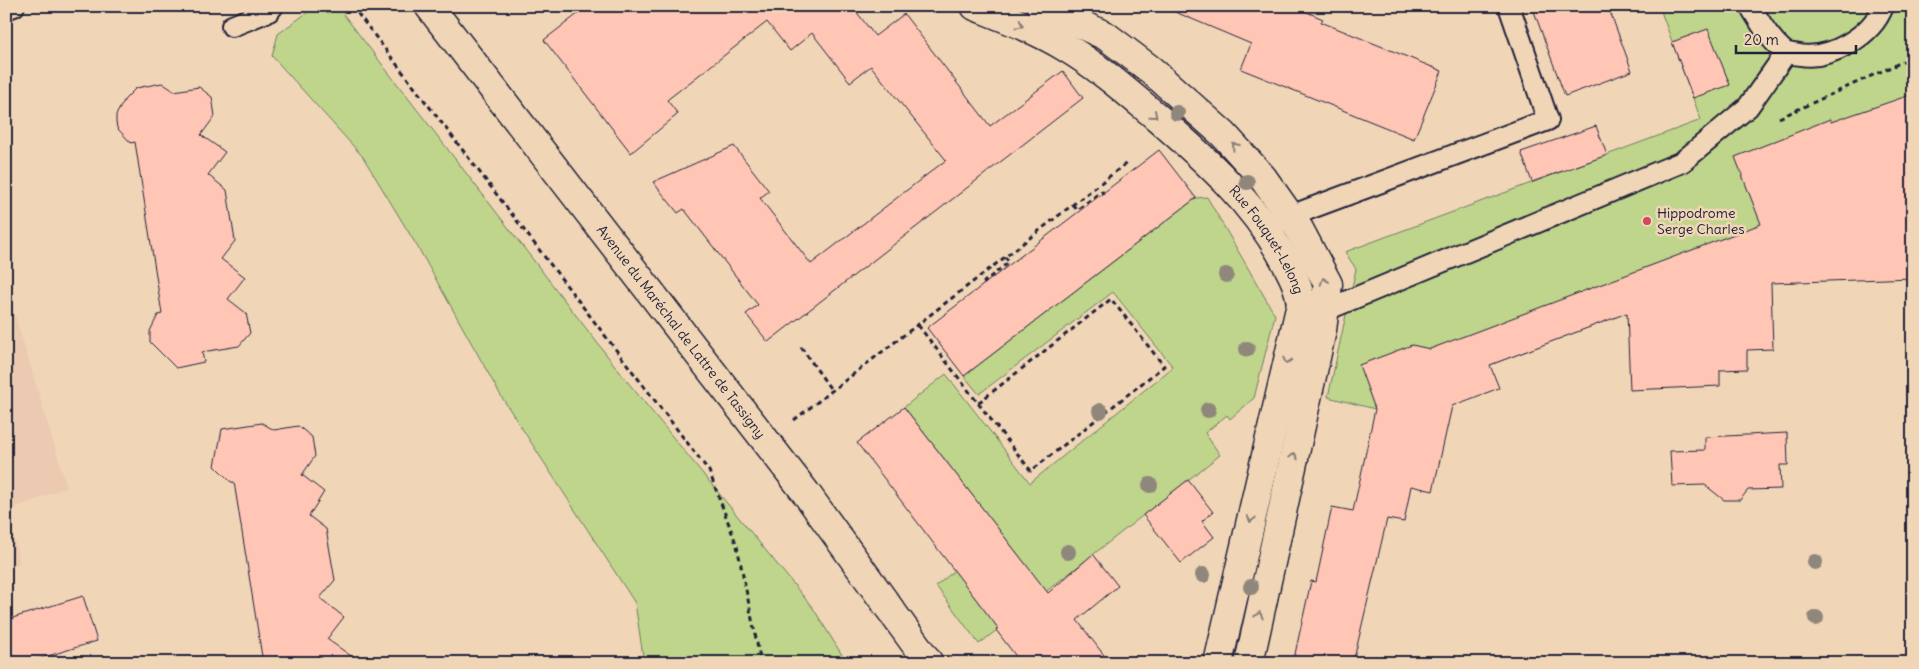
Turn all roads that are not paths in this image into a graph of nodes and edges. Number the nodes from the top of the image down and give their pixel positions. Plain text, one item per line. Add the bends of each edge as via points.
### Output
1 (14, 6) edge
2 (273, 6) edge
3 (429, 6) edge
4 (975, 6) edge
5 (1040, 6) edge
6 (1509, 6) edge
7 (1750, 6) edge
8 (1883, 6) edge
9 (6, 9) edge
10 (232, 26) dead end
11 (1786, 53) junction
12 (1279, 223) junction
13 (1325, 310) junction
14 (1296, 323) junction
15 (929, 663) edge
16 (1218, 663) edge
17 (1249, 663) edge

1 - 9 lane
2 - 10 lane via 269,11
3 - 15 street, Avenue du Maréchal de Lattre de Tassigny via 766,442
4 -> 12 street, Rue Fouquet-Lelong via 1064,46 1102,71 1236,190
12 -> 5 street, Rue Fouquet-Lelong via 1263,178 1223,134 1162,79 1106,36
6 - 12 lane via 1548,120
7 - 11 lane
8 - 11 lane via 1867,29 1839,50 1813,57
11 - 13 lane via 1748,107 1682,162
13 -> 12 street, Rue Fouquet-Lelong via 1328,284 1299,229
12 - 14 street, Rue Fouquet-Lelong via 1299,288 1301,304
13 - 14 lane
17 -> 13 street, Rue Fouquet-Lelong
14 -> 16 street, Rue Fouquet-Lelong

